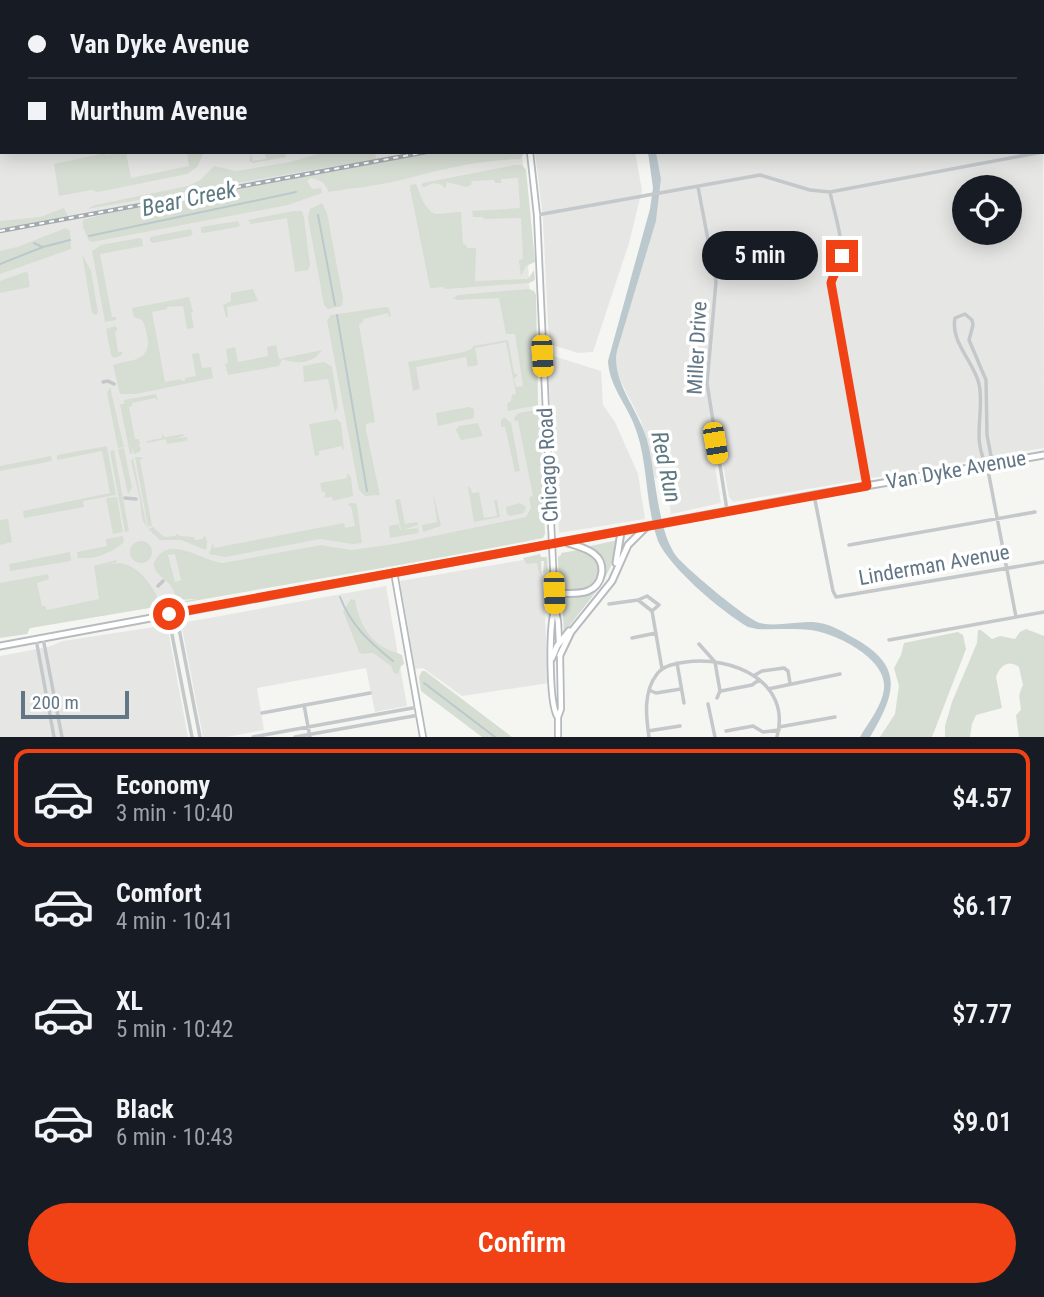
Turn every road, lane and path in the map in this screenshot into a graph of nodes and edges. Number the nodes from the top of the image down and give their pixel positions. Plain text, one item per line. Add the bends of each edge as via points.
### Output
1 (530, 154) edge
2 (1032, 154) edge
3 (698, 187) junction
4 (830, 192) junction
5 (537, 215) junction
6 (981, 366) junction
7 (974, 370) junction
8 (103, 382) dead end
9 (114, 384) dead end
10 (988, 394) junction
11 (981, 397) junction
12 (987, 430) junction
13 (978, 432) junction
14 (1044, 455) edge
15 (987, 465) junction
16 (867, 486) junction
17 (814, 495) junction
18 (125, 498) dead end
19 (136, 499) dead end
20 (727, 511) junction
21 (1035, 512) dead end
22 (996, 519) junction
23 (646, 527) junction
24 (621, 532) junction
25 (565, 542) junction
26 (553, 545) junction
27 (849, 545) dead end
28 (1044, 562) edge
29 (1007, 568) junction
30 (394, 572) junction
31 (163, 581) dead end
32 (158, 586) dead end
33 (554, 593) junction
34 (638, 600) junction
35 (609, 604) dead end
36 (555, 610) junction
37 (652, 611) junction
38 (1044, 612) edge
39 (176, 613) junction
40 (169, 614) junction
41 (1016, 617) junction
42 (656, 633) junction
43 (632, 638) dead end
44 (40, 639) junction
45 (889, 640) dead end
46 (559, 642) junction
47 (699, 644) dead end
48 (0, 646) edge
49 (560, 655) junction
50 (552, 658) junction
51 (715, 662) junction
52 (677, 663) junction
53 (663, 668) junction
54 (187, 674) junction
55 (840, 674) dead end
56 (180, 675) junction
57 (755, 676) junction
58 (759, 680) junction
59 (789, 683) junction
60 (190, 688) junction
61 (183, 689) junction
62 (681, 689) junction
63 (768, 689) junction
64 (649, 690) junction
65 (720, 691) junction
66 (370, 693) dead end
67 (717, 698) dead end
68 (684, 702) dead end
69 (708, 704) dead end
70 (304, 705) junction
71 (418, 707) junction
72 (262, 713) dead end
73 (419, 715) junction
74 (558, 717) junction
75 (835, 717) dead end
76 (680, 726) dead end
77 (308, 727) junction
78 (779, 729) junction
79 (726, 730) dead end
80 (648, 731) junction
81 (310, 736) edge
82 (54, 737) edge
83 (62, 737) edge
84 (192, 737) edge
85 (200, 737) edge
86 (253, 737) edge
87 (295, 737) edge
88 (423, 737) edge
89 (558, 737) edge
90 (649, 737) edge
91 (715, 737) edge
92 (777, 737) edge

1 - 5 main road, Chicago Road
2 - 4 street
3 - 4 street via 760,175
3 - 5 street
3 - 20 street, Miller Drive via 716,282 707,383
4 - 16 street via 842,256 831,280 832,289
5 - 26 main road, Chicago Road
6 - 7 street
6 - 7 street via 969,340 972,320 965,314 959,316 954,330
6 - 10 street
7 - 11 street
8 - 9 street
10 - 11 street
10 - 12 street
11 - 13 street
12 - 13 street
12 - 15 street via 991,456
13 - 15 street
14 - 15 main road, Van Dyke Avenue
15 - 16 main road, Van Dyke Avenue
15 - 22 street
16 - 17 main road, Van Dyke Avenue
17 - 20 main road, Van Dyke Avenue
17 - 29 street, Linderman Avenue via 836,597
18 - 19 street
20 - 23 main road, Van Dyke Avenue
21 - 22 street
22 - 27 street
22 - 29 street
23 - 24 main road, Van Dyke Avenue
23 - 49 main road via 628,545 612,581 571,632
24 - 25 main road, Van Dyke Avenue
24 - 46 main road via 611,576
25 - 26 main road, Van Dyke Avenue
25 - 33 main road via 596,555 601,575 590,590
26 - 30 main road, Van Dyke Avenue
26 - 33 main road, Chicago Road
28 - 29 street, Linderman Avenue
29 - 41 street
30 - 39 main road, Van Dyke Avenue
30 - 71 main road
31 - 32 street
33 - 36 main road, Chicago Road
34 - 35 street
34 - 37 street
34 - 37 street via 647,596 659,605
36 - 46 main road, Chicago Road
36 - 50 main road, Chicago Road
37 - 42 street
38 - 41 street
39 - 40 main road, Van Dyke Avenue
39 - 54 street
40 - 44 main road, Van Dyke Avenue
40 - 56 street
41 - 45 street
42 - 43 street
42 - 53 street
44 - 48 main road, Van Dyke Avenue
44 - 82 street
44 - 83 street
46 - 49 main road, Chicago Road
46 - 50 main road
47 - 51 street
49 - 74 main road, Chicago Road
50 - 74 main road, Chicago Road via 553,709
51 - 52 street
51 - 57 street via 733,662
51 - 65 street
52 - 53 street
52 - 62 street
53 - 64 street
54 - 56 street
54 - 60 street
55 - 59 street
56 - 61 street
57 - 58 street
57 - 59 street via 784,668
58 - 63 street
58 - 65 street
59 - 63 street
60 - 61 street
60 - 85 street
61 - 84 street
62 - 64 street
62 - 68 street
63 - 78 street via 776,704
64 - 80 street
65 - 67 street
66 - 70 street
69 - 91 street
70 - 72 street
70 - 77 street
71 - 73 main road
71 - 77 street
73 - 81 street
73 - 88 main road
74 - 89 main road, Chicago Road
75 - 78 street
76 - 80 street
77 - 81 street
77 - 86 street
78 - 79 street via 763,732 752,726
78 - 92 street
80 - 90 street
81 - 87 street

